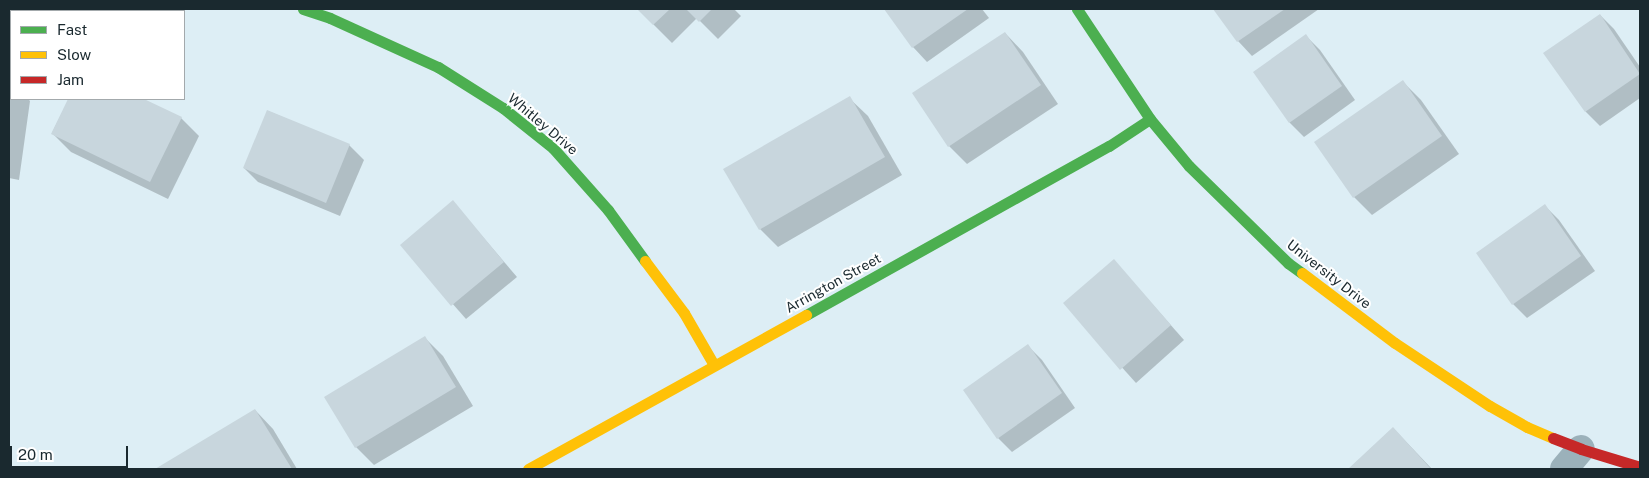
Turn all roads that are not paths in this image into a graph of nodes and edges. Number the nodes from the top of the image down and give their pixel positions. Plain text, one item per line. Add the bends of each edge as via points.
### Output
1 (303, 9) edge
2 (1077, 9) edge
3 (1150, 119) junction
4 (714, 365) junction
5 (1574, 463) edge
6 (1640, 467) edge
7 (528, 469) edge

1 - 4 street, Whitley Drive via 438,67 503,108 553,148 608,210 684,313
2 - 3 street, University Drive
3 - 4 street, Arrington Street via 1109,146
3 - 5 street, University Drive via 1189,166 1288,263 1395,343 1527,427
4 - 7 street, Arrington Street
5 - 6 street, University Drive

